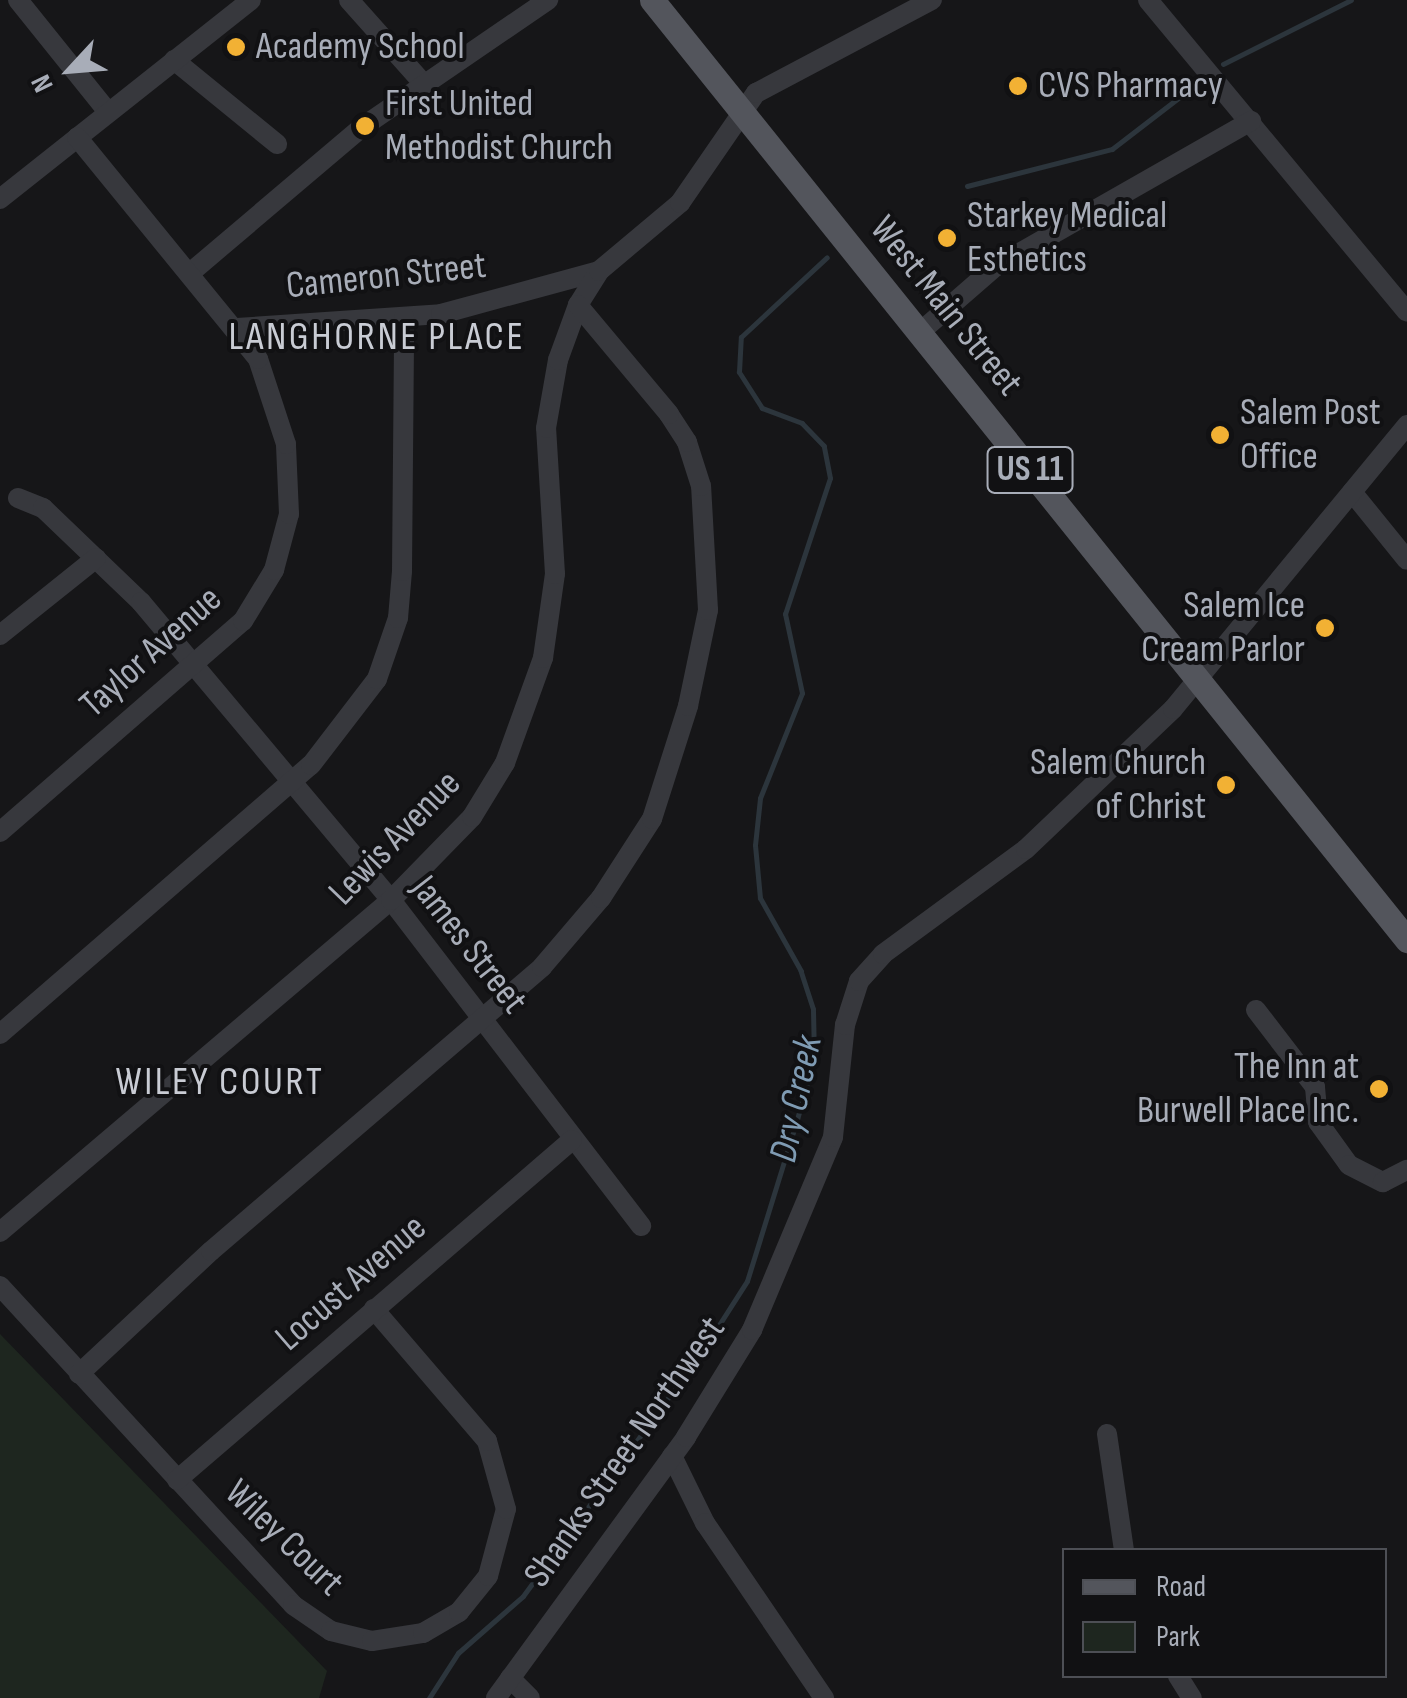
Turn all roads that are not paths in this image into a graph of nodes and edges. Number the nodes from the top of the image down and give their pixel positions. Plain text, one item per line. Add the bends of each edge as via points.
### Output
1 (18, 0) edge
2 (250, 0) edge
3 (349, 0) edge
4 (548, 0) edge
5 (652, 0) edge
6 (932, 0) edge
7 (1148, 0) edge
8 (174, 60) junction
9 (423, 84) junction
10 (740, 110) junction
11 (108, 112) junction
12 (1251, 121) junction
13 (77, 137) junction
14 (277, 144) dead end
15 (0, 199) edge
16 (599, 270) junction
17 (190, 273) junction
18 (578, 305) junction
19 (1407, 312) edge
20 (404, 317) junction
21 (237, 328) junction
22 (920, 333) junction
23 (1407, 424) edge
24 (1352, 492) junction
25 (18, 498) dead end
26 (96, 558) junction
27 (1407, 560) edge
28 (0, 635) edge
29 (196, 666) junction
30 (1199, 681) junction
31 (292, 782) junction
32 (0, 832) edge
33 (391, 900) junction
34 (1407, 940) edge
35 (1256, 1010) dead end
36 (483, 1020) junction
37 (0, 1034) edge
38 (572, 1140) junction
39 (1407, 1170) edge
40 (641, 1226) dead end
41 (0, 1232) edge
42 (0, 1286) edge
43 (374, 1309) junction
44 (79, 1374) junction
45 (1107, 1434) dead end
46 (672, 1456) junction
47 (176, 1480) junction
48 (1124, 1548) edge
49 (510, 1678) junction
50 (496, 1698) edge
51 (530, 1698) edge
52 (824, 1698) edge

1 - 11 street
2 - 8 street
3 - 9 street
4 - 9 street
5 - 10 main road, West Main Street / US 11
6 - 10 street via 756,94
7 - 12 street
8 - 11 street
8 - 14 street
9 - 17 street
10 - 16 street, Lewis Avenue via 680,202
10 - 22 main road, West Main Street / US 11
11 - 13 street
12 - 19 street
12 - 22 street via 995,267
13 - 15 street
13 - 17 street, Taylor Avenue
16 - 18 street, Lewis Avenue
16 - 20 street, Cameron Street via 494,302
17 - 21 street, Taylor Avenue
18 - 33 street, Lewis Avenue via 550,393 546,462 555,574 528,707 480,806
18 - 36 street via 687,442 701,486 708,610 688,706 646,831 571,936
20 - 21 street, Cameron Street
20 - 31 street via 398,618 358,710
21 - 29 street, Taylor Avenue via 280,414 289,514 260,596
22 - 30 main road, West Main Street / US 11
23 - 24 street, Shanks Street Northwest
24 - 27 street
24 - 30 street, Shanks Street Northwest
25 - 26 street, James Street via 43,508
26 - 28 street
26 - 29 street, James Street
29 - 31 street, James Street
29 - 32 street, Taylor Avenue
30 - 34 main road, West Main Street / US 11
30 - 46 street, Shanks Street Northwest via 1026,849 883,954 859,981 845,1025 833,1136 752,1330
31 - 33 street, James Street
31 - 37 street
33 - 36 street, James Street
33 - 41 street, Lewis Avenue
35 - 39 street via 1315,1086 1318,1122 1349,1166 1383,1182
36 - 38 street, James Street
36 - 44 street via 211,1251
38 - 40 street, James Street
38 - 43 street, Locust Avenue
42 - 44 street, Wiley Court
43 - 47 street, Locust Avenue
43 - 47 street, Wiley Court via 469,1416 498,1464 506,1509 498,1554 459,1612 396,1640 331,1631 282,1594
44 - 47 street, Wiley Court
45 - 48 street
46 - 49 street, Shanks Street Northwest
46 - 52 street via 705,1523
49 - 50 street, Shanks Street Northwest
49 - 51 street

